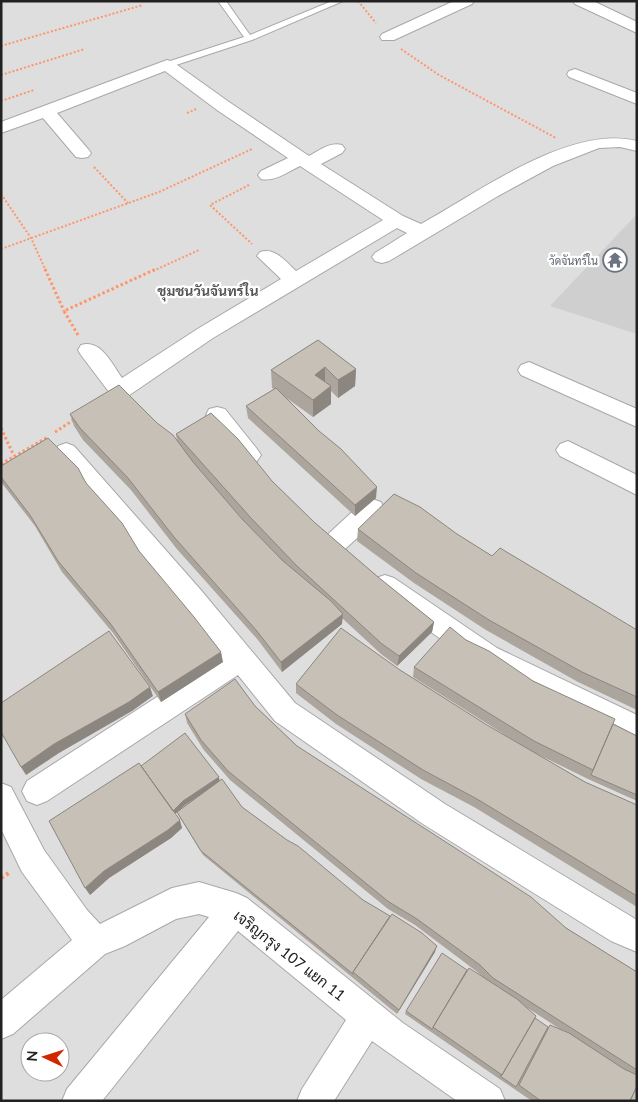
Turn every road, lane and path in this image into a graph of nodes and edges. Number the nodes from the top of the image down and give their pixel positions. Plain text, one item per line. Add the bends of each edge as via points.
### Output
1 (222, 1) edge
2 (340, 1) edge
3 (358, 1) edge
4 (467, 1) edge
5 (580, 1) edge
6 (143, 5) dead end
7 (637, 28) edge
8 (388, 37) junction
9 (249, 38) junction
10 (1, 46) edge
11 (85, 48) dead end
12 (167, 65) junction
13 (575, 74) dead end
14 (1, 75) edge
15 (34, 90) dead end
16 (637, 99) edge
17 (1, 101) edge
18 (48, 112) junction
19 (1, 128) edge
20 (273, 139) junction
21 (637, 146) edge
22 (336, 149) dead end
23 (576, 149) junction
24 (82, 153) joint
25 (305, 160) junction
26 (267, 175) joint
27 (1, 194) edge
28 (128, 203) junction
29 (396, 220) junction
30 (422, 232) junction
31 (31, 238) junction
32 (1, 249) edge
33 (199, 250) dead end
34 (267, 256) joint
35 (382, 257) dead end
36 (294, 280) junction
37 (64, 311) junction
38 (89, 350) joint
39 (529, 370) dead end
40 (82, 415) edge
41 (217, 415) dead end
42 (637, 420) edge
43 (1, 428) edge
44 (568, 450) dead end
45 (66, 452) dead end
46 (14, 456) junction
47 (1, 464) edge
48 (265, 475) edge
49 (637, 486) edge
50 (372, 510) dead end
51 (314, 526) edge
52 (350, 556) junction
53 (241, 658) junction
54 (637, 729) edge
55 (37, 791) dead end
56 (1, 797) edge
57 (236, 909) junction
58 (637, 936) edge
59 (95, 942) junction
60 (368, 1017) junction
61 (1, 1022) edge
62 (79, 1101) edge
63 (314, 1101) edge
64 (488, 1101) edge

1 - 9 lane
2 - 9 lane
3 - 8 path
4 - 8 street
5 - 7 street
6 - 10 path
8 - 23 path via 410,57 439,75
9 - 12 lane
11 - 14 path
12 - 18 street
12 - 20 street via 202,93
13 - 16 street
15 - 17 path
18 - 19 street
18 - 24 street
20 - 25 street
20 - 28 path
21 - 23 street via 617,142
22 - 25 street
23 - 30 street via 506,183
24 - 28 path
25 - 26 street
25 - 29 street
26 - 34 path via 210,205
27 - 31 path
28 - 31 path
29 - 30 street
29 - 36 street
30 - 35 street
31 - 32 path
31 - 37 path
33 - 37 path
34 - 36 street
36 - 38 street via 120,390
37 - 38 path
39 - 42 street
40 - 46 path
41 - 48 street
43 - 46 path
44 - 49 street
45 - 53 street
46 - 47 path
50 - 52 street
51 - 52 street
52 - 54 street via 386,587 487,656
53 - 55 street
53 - 58 street via 284,712 434,814 622,930
56 - 59 street via 33,861
57 - 59 street, เจริญกรุง 107 แยก 11 via 199,898 172,904 114,936
57 - 60 street, เจริญกรุง 107 แยก 11
57 - 62 street
59 - 61 street
60 - 63 street
60 - 64 street, เจริญกรุง 107 แยก 11

